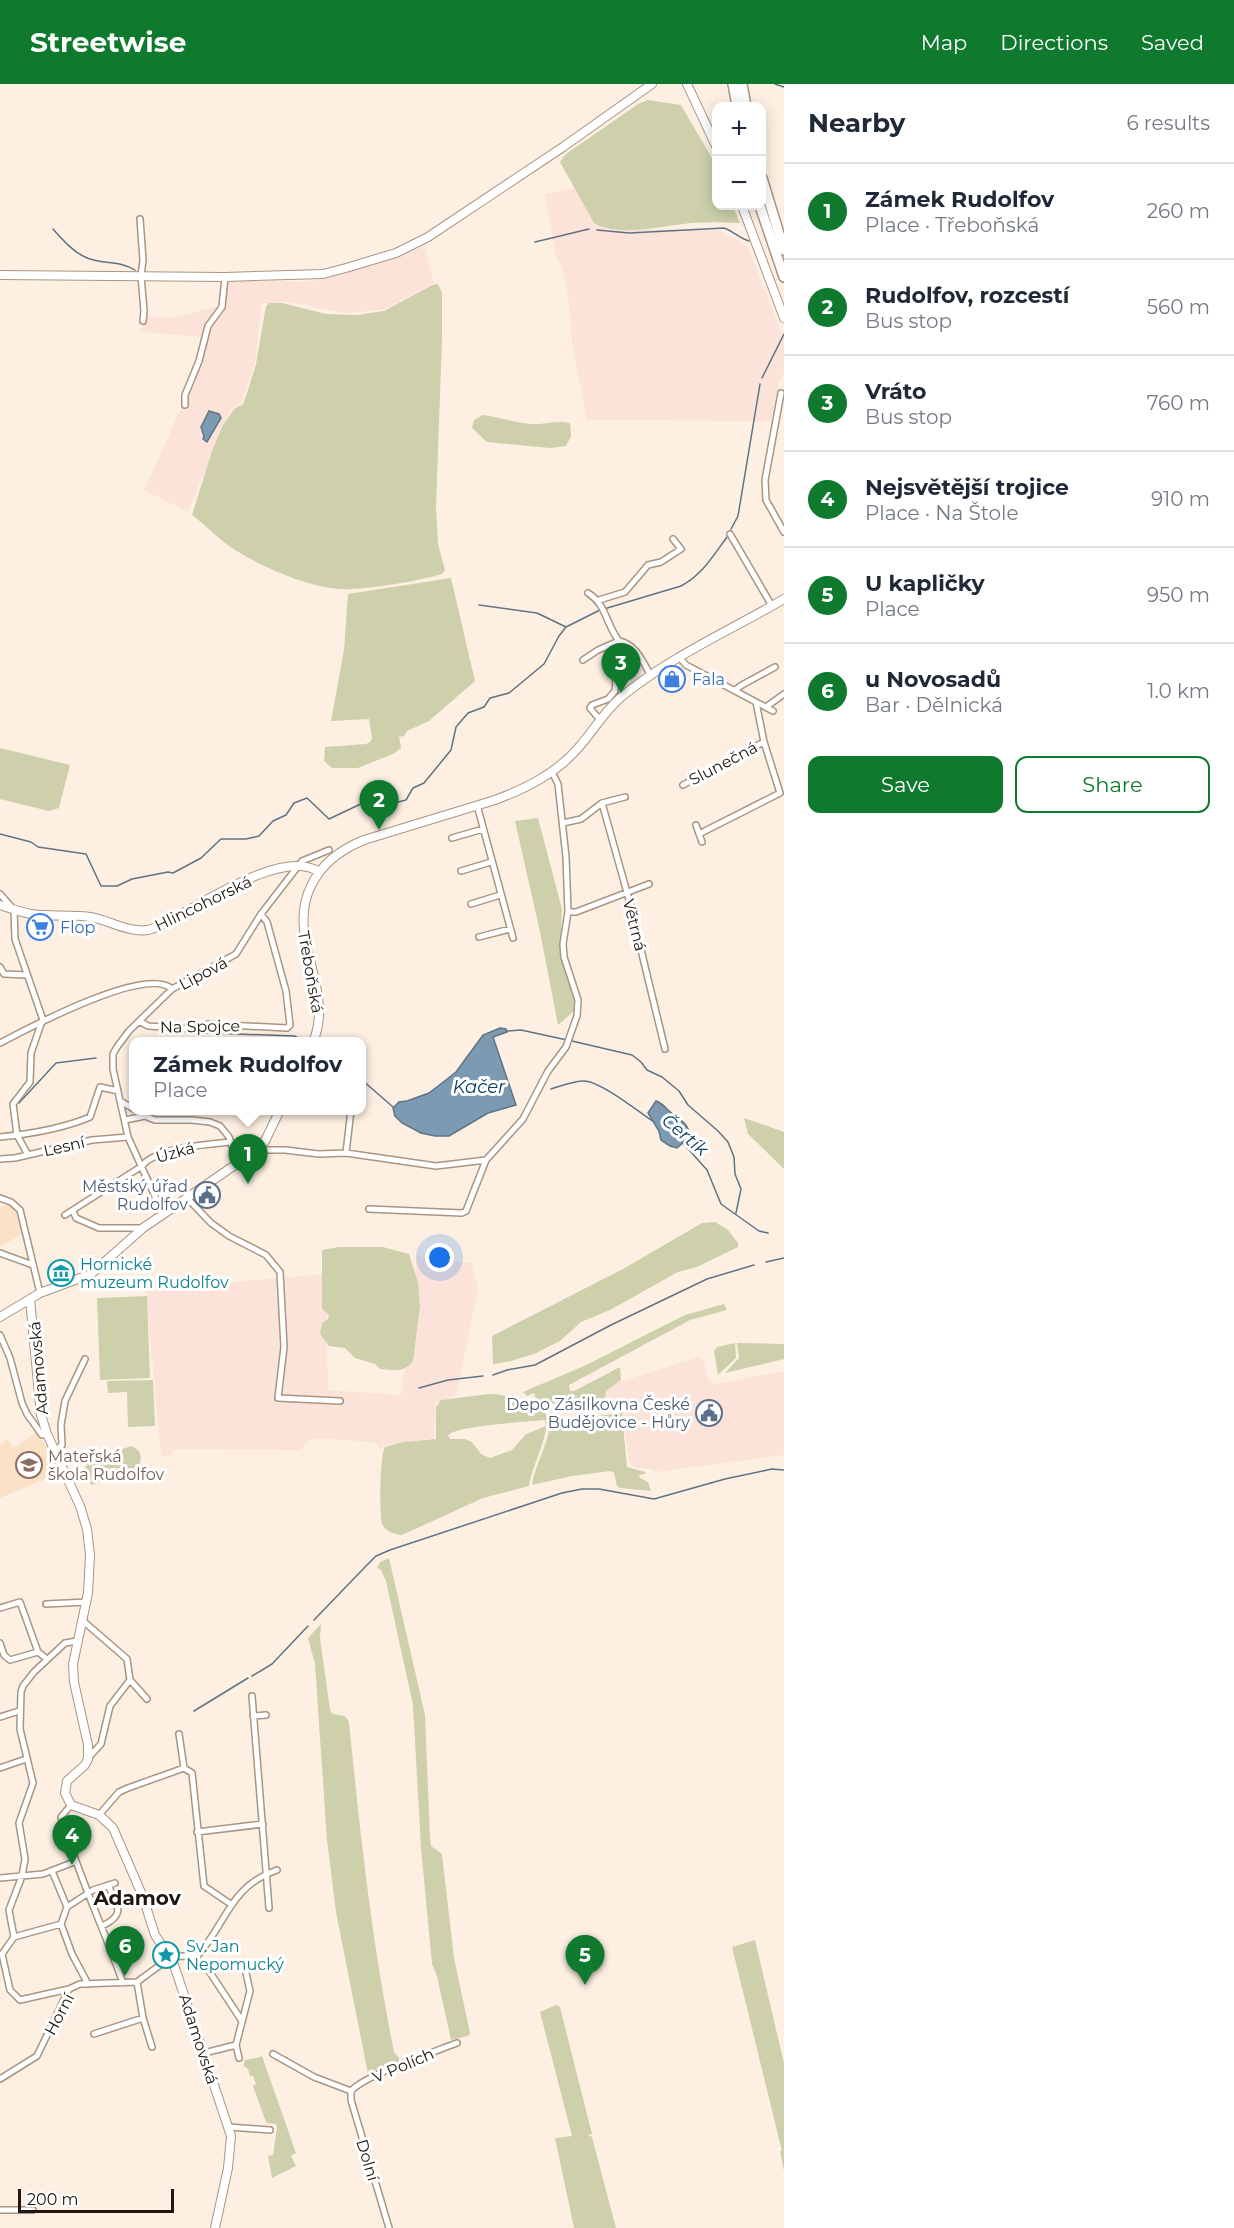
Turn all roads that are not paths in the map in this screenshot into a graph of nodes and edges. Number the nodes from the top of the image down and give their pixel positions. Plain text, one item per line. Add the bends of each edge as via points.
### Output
1 (652, 84) edge
2 (687, 84) edge
3 (733, 84) edge
4 (742, 84) edge
5 (736, 102) edge
6 (745, 102) edge
7 (712, 136) edge
8 (766, 191) edge
9 (744, 210) edge
10 (761, 210) edge
11 (140, 219) dead end
12 (784, 250) edge
13 (0, 275) edge
14 (141, 276) junction
15 (225, 277) junction
16 (784, 277) edge
17 (784, 318) edge
18 (143, 321) dead end
19 (780, 393) dead end
20 (185, 405) dead end
21 (784, 532) edge
22 (730, 534) dead end
23 (673, 539) dead end
24 (588, 593) dead end
25 (784, 599) edge
26 (602, 606) junction
27 (772, 606) junction
28 (619, 641) junction
29 (680, 658) junction
30 (583, 660) dead end
31 (775, 667) dead end
32 (651, 676) junction
33 (735, 690) junction
34 (784, 694) edge
35 (756, 702) junction
36 (767, 706) junction
37 (773, 711) dead end
38 (600, 720) junction
39 (764, 742) junction
40 (552, 772) junction
41 (682, 785) dead end
42 (625, 798) dead end
43 (602, 803) junction
44 (477, 805) junction
45 (563, 823) junction
46 (696, 825) dead end
47 (483, 829) junction
48 (699, 834) junction
49 (452, 838) dead end
50 (702, 842) dead end
51 (329, 850) dead end
52 (491, 862) junction
53 (299, 865) junction
54 (319, 872) junction
55 (461, 872) dead end
56 (649, 884) dead end
57 (627, 892) junction
58 (0, 894) edge
59 (500, 895) junction
60 (471, 904) dead end
61 (0, 905) edge
62 (14, 910) junction
63 (568, 912) junction
64 (261, 914) junction
65 (510, 929) junction
66 (480, 937) dead end
67 (513, 938) dead end
68 (0, 967) edge
69 (26, 975) junction
70 (2, 976) edge
71 (172, 989) junction
72 (43, 1020) junction
73 (139, 1021) junction
74 (315, 1037) edge
75 (0, 1043) edge
76 (665, 1049) dead end
77 (118, 1091) junction
78 (120, 1101) junction
79 (129, 1106) edge
80 (278, 1115) edge
81 (350, 1115) edge
82 (145, 1116) joint
83 (124, 1120) junction
84 (17, 1135) junction
85 (0, 1137) edge
86 (128, 1137) junction
87 (231, 1142) junction
88 (257, 1150) junction
89 (346, 1153) junction
90 (28, 1155) junction
91 (0, 1159) edge
92 (486, 1160) junction
93 (238, 1164) junction
94 (142, 1166) junction
95 (0, 1198) edge
96 (187, 1198) junction
97 (369, 1209) dead end
98 (73, 1211) junction
99 (163, 1214) junction
100 (65, 1215) dead end
101 (143, 1228) junction
102 (0, 1252) edge
103 (33, 1264) junction
104 (40, 1293) junction
105 (30, 1299) junction
106 (0, 1317) edge
107 (0, 1335) edge
108 (85, 1359) dead end
109 (340, 1401) dead end
110 (45, 1435) junction
111 (55, 1451) junction
112 (87, 1602) junction
113 (46, 1604) dead end
114 (0, 1608) edge
115 (82, 1620) junction
116 (76, 1641) junction
117 (0, 1643) edge
118 (38, 1652) junction
119 (47, 1659) junction
120 (130, 1680) junction
121 (252, 1696) dead end
122 (147, 1699) dead end
123 (19, 1711) junction
124 (266, 1714) dead end
125 (253, 1716) junction
126 (0, 1718) edge
127 (179, 1734) dead end
128 (26, 1759) junction
129 (88, 1759) junction
130 (0, 1768) edge
131 (184, 1768) junction
132 (72, 1805) junction
133 (99, 1815) junction
134 (262, 1824) junction
135 (197, 1833) junction
136 (74, 1862) junction
137 (277, 1870) dead end
138 (52, 1871) junction
139 (265, 1874) junction
140 (22, 1876) junction
141 (0, 1878) edge
142 (115, 1883) dead end
143 (108, 1885) junction
144 (87, 1894) junction
145 (232, 1905) junction
146 (67, 1907) junction
147 (269, 1908) dead end
148 (61, 1924) junction
149 (102, 1926) junction
150 (14, 1937) junction
151 (161, 1945) junction
152 (1, 1953) edge
153 (171, 1957) junction
154 (187, 1957) junction
155 (163, 1961) junction
156 (246, 1973) dead end
157 (137, 1982) junction
158 (123, 1983) junction
159 (88, 1984) junction
160 (69, 1989) junction
161 (143, 2018) junction
162 (243, 2021) junction
163 (94, 2034) dead end
164 (457, 2043) dead end
165 (236, 2046) junction
166 (152, 2047) dead end
167 (204, 2053) junction
168 (273, 2054) dead end
169 (239, 2058) dead end
170 (0, 2079) edge
171 (351, 2091) junction
172 (229, 2127) junction
173 (270, 2130) dead end
174 (33, 2210) dead end
175 (0, 2211) edge
176 (215, 2228) edge
177 (389, 2228) edge

1 - 15 street via 428,237 396,252 323,274
2 - 7 street
3 - 5 highway
4 - 6 highway
8 - 12 highway
9 - 17 street
10 - 16 highway
11 - 14 street
13 - 14 street
14 - 15 street
14 - 18 street
15 - 20 street via 222,307 208,326
19 - 21 street via 765,480 766,500
22 - 27 street
23 - 26 street via 681,549 648,565 625,592
24 - 26 street
25 - 27 street
26 - 28 street
27 - 29 street
28 - 30 street
28 - 32 street via 633,647
28 - 38 street via 613,670 615,691 590,708
29 - 32 street
29 - 33 street via 686,665
31 - 33 street
32 - 38 street
33 - 35 street
34 - 36 street
35 - 36 street
35 - 39 street, Slunečná
36 - 37 street
38 - 40 street via 576,751
39 - 41 street, Slunečná
39 - 48 street, Slunečná via 780,793
40 - 44 street via 516,792
40 - 45 street via 558,784
42 - 43 street
43 - 45 street via 586,816
43 - 57 street, Větrná
44 - 47 street
44 - 54 street via 357,843
45 - 63 street
46 - 48 street
47 - 49 street
47 - 52 street
48 - 50 street
51 - 53 street, Hlincohorská
52 - 55 street
52 - 59 street
53 - 54 street
53 - 62 street, Hlincohorská via 255,877 147,930 88,917
53 - 64 street, Lipová
54 - 74 street, Třeboňská via 307,894 302,923 320,1008
56 - 57 street
57 - 63 street
57 - 76 street, Větrná
58 - 62 street
59 - 60 street
59 - 65 street
61 - 62 street, Hlincohorská
62 - 69 street via 15,939
63 - 92 street via 564,957 578,1000 571,1035 523,1119
64 - 71 street, Lipová via 237,954
64 - 73 street, Na Spojce via 267,922 286,991 290,1025 287,1028 208,1024 190,1029 148,1026
65 - 66 street
65 - 67 street
68 - 70 street
69 - 70 street
69 - 72 street
71 - 72 street, Lipová via 162,985 130,988 91,999
71 - 73 street
72 - 75 street, Lipová
72 - 84 street via 31,1053 30,1082 13,1104
73 - 77 street via 113,1054
77 - 78 street
77 - 84 street via 100,1087 90,1117 58,1128
78 - 79 street
78 - 83 street
80 - 88 street
81 - 89 street
82 - 83 street
82 - 87 street via 161,1121 210,1122 220,1126
83 - 86 street
84 - 85 street
84 - 90 street
86 - 90 street, Lesní via 92,1140
86 - 94 street
87 - 93 street
87 - 94 street, Úzká via 162,1154
88 - 89 street
88 - 93 street
89 - 92 street via 436,1166
90 - 91 street, Lesní
92 - 97 street via 468,1208 462,1213
93 - 96 street
94 - 98 street, Úzká
94 - 99 street
95 - 103 street via 20,1210
96 - 99 street
96 - 109 street via 211,1223 266,1255 280,1272 284,1347 278,1398
98 - 100 street, Úzká
98 - 101 street via 76,1218 99,1228
99 - 101 street
101 - 104 street via 85,1277
102 - 103 street
103 - 104 street
104 - 105 street
105 - 106 street
105 - 110 street, Adamovská
107 - 110 street via 22,1403
108 - 111 street via 65,1401 62,1445
110 - 111 street, Adamovská
111 - 112 street, Adamovská via 78,1499 87,1529
112 - 113 street
112 - 115 street, Adamovská
114 - 118 street via 20,1602
115 - 116 street, Adamovská
115 - 120 street via 127,1659
116 - 119 street via 65,1643
116 - 129 street, Adamovská via 73,1676
117 - 118 street via 4,1656 10,1660
118 - 119 street
119 - 123 street via 23,1686
120 - 122 street
120 - 129 street via 110,1706 101,1744
121 - 125 street
123 - 126 street
123 - 128 street
124 - 125 street
125 - 134 street
127 - 131 street
128 - 130 street
128 - 140 street via 33,1783 19,1823 25,1859
129 - 132 street via 67,1781 66,1797
131 - 133 street via 119,1792
131 - 135 street via 192,1773
132 - 133 street
132 - 136 street via 61,1817
133 - 151 street, Adamovská via 113,1828
134 - 135 street
134 - 139 street
135 - 145 street via 204,1886
136 - 138 street
136 - 144 street
137 - 139 street
138 - 140 street
138 - 146 street
139 - 145 street via 243,1889
139 - 147 street
140 - 141 street
140 - 150 street via 9,1910
142 - 143 street
143 - 144 street
143 - 149 street via 117,1914
144 - 146 street
144 - 149 street
145 - 154 street via 200,1953
146 - 148 street
148 - 150 street
148 - 159 street
149 - 158 street
150 - 152 street
151 - 153 street, Adamovská
151 - 155 street
152 - 160 street via 10,1990 20,2000
153 - 154 street
153 - 155 street
153 - 167 street, Adamovská
154 - 162 street via 209,1971
155 - 157 street
156 - 162 street via 250,1990
157 - 158 street, Horní
157 - 161 street
158 - 159 street, Horní
159 - 160 street, Horní
160 - 170 street, Horní via 38,2056
161 - 163 street
161 - 166 street
162 - 165 street
164 - 171 street, V Polích via 359,2084
165 - 167 street
165 - 169 street
167 - 172 street, Adamovská
168 - 171 street via 314,2077
171 - 177 street, Dolní
172 - 173 street
172 - 176 street, Adamovská via 231,2156
174 - 175 street

